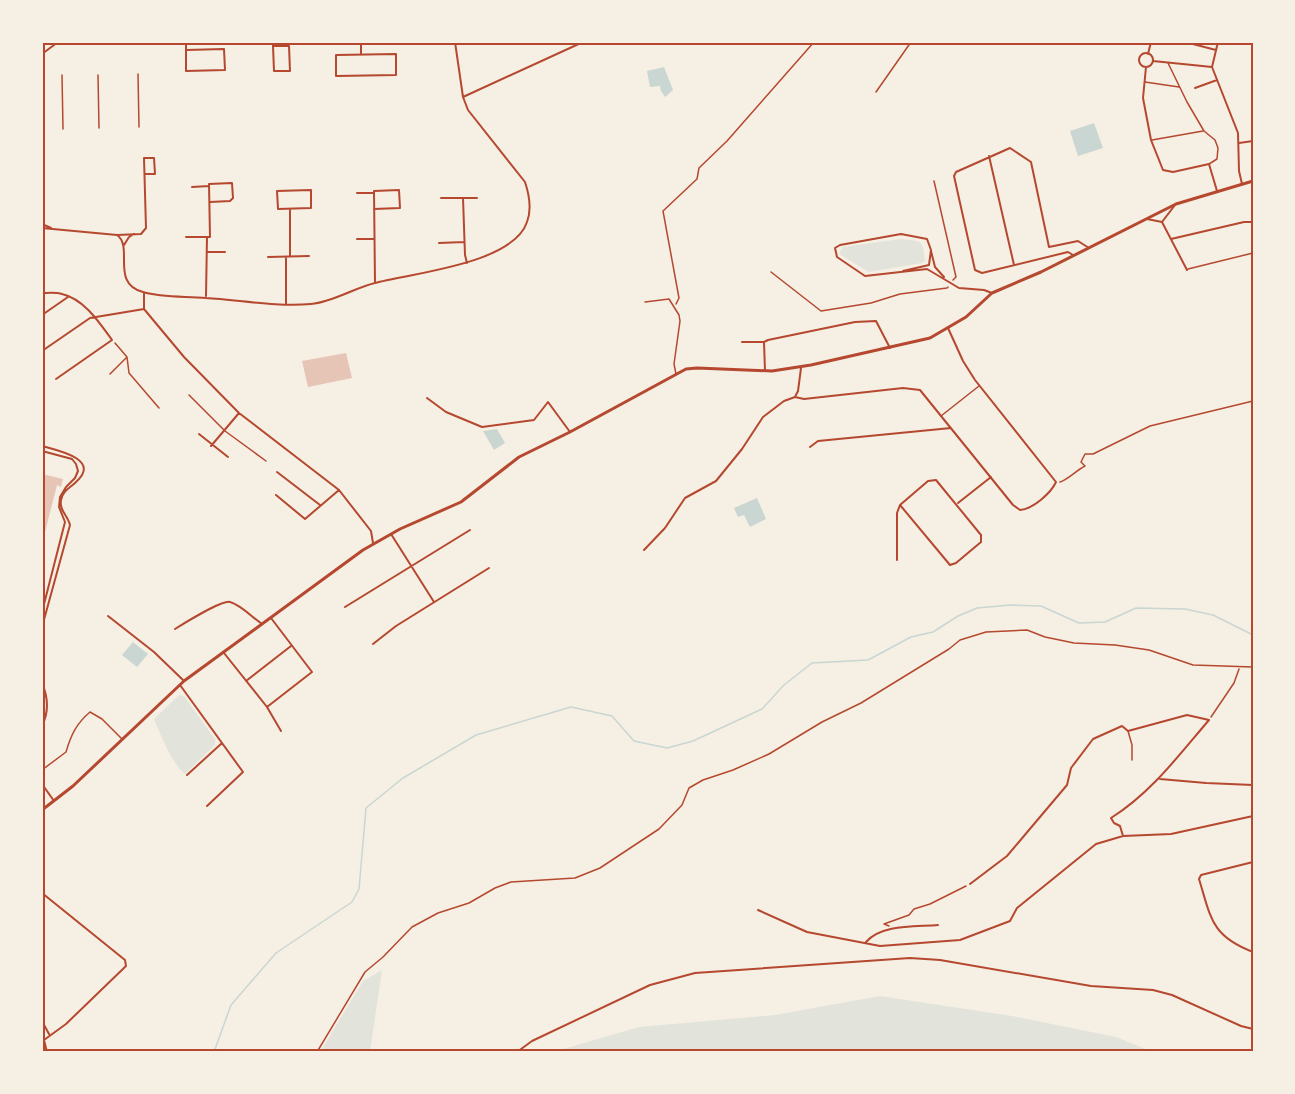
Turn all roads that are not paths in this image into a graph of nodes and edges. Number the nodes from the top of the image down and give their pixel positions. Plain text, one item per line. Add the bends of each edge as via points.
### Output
1 (58, 42) edge
2 (186, 42) edge
3 (361, 42) edge
4 (455, 42) edge
5 (583, 42) edge
6 (1151, 42) edge
7 (1185, 42) edge
8 (1218, 42) edge
9 (273, 44) edge
10 (186, 50) junction
11 (1216, 50) junction
12 (42, 54) edge
13 (1148, 54) junction
14 (361, 55) junction
15 (1153, 61) junction
16 (1168, 62) junction
17 (1146, 67) junction
18 (1212, 68) junction
19 (138, 74) dead end
20 (62, 75) dead end
21 (98, 75) dead end
22 (1217, 80) junction
23 (1144, 82) junction
24 (1179, 88) junction
25 (1195, 88) dead end
26 (463, 97) junction
27 (139, 127) dead end
28 (99, 128) dead end
29 (63, 129) dead end
30 (1204, 131) junction
31 (1151, 140) junction
32 (1253, 141) edge
33 (1239, 143) junction
34 (989, 156) junction
35 (1209, 164) junction
36 (145, 174) junction
37 (1253, 181) edge
38 (1242, 184) junction
39 (209, 186) junction
40 (192, 187) dead end
41 (1217, 191) junction
42 (374, 193) junction
43 (357, 194) dead end
44 (441, 198) dead end
45 (463, 198) junction
46 (477, 198) dead end
47 (210, 202) junction
48 (1176, 204) junction
49 (290, 208) junction
50 (374, 209) junction
51 (1147, 219) junction
52 (1162, 222) junction
53 (1253, 222) edge
54 (42, 226) edge
55 (134, 234) junction
56 (117, 235) junction
57 (186, 237) dead end
58 (207, 237) junction
59 (357, 239) dead end
60 (374, 239) junction
61 (1171, 239) junction
62 (464, 242) junction
63 (440, 243) dead end
64 (124, 245) junction
65 (1049, 247) junction
66 (1089, 248) junction
67 (931, 250) junction
68 (207, 252) junction
69 (225, 252) dead end
70 (1253, 253) edge
71 (268, 256) dead end
72 (286, 256) junction
73 (290, 256) junction
74 (309, 256) dead end
75 (1051, 256) junction
76 (1074, 256) junction
77 (467, 263) junction
78 (1014, 265) junction
79 (1188, 270) joint
80 (903, 271) junction
81 (375, 283) junction
82 (951, 283) junction
83 (42, 293) edge
84 (144, 293) junction
85 (992, 293) junction
86 (68, 297) junction
87 (206, 298) junction
88 (645, 302) dead end
89 (286, 304) junction
90 (144, 309) junction
91 (42, 315) edge
92 (96, 317) junction
93 (948, 328) junction
94 (742, 342) dead end
95 (764, 342) junction
96 (890, 348) junction
97 (42, 351) edge
98 (801, 366) junction
99 (765, 371) junction
100 (676, 375) junction
101 (56, 379) dead end
102 (980, 386) junction
103 (189, 395) dead end
104 (795, 397) junction
105 (427, 398) dead end
106 (239, 413) junction
107 (941, 416) junction
108 (951, 428) junction
109 (225, 430) junction
110 (570, 432) junction
111 (199, 434) dead end
112 (42, 446) edge
113 (211, 446) junction
114 (810, 447) dead end
115 (42, 451) edge
116 (228, 458) dead end
117 (266, 461) dead end
118 (278, 472) dead end
119 (991, 477) junction
120 (339, 490) junction
121 (276, 495) dead end
122 (958, 504) junction
123 (321, 505) junction
124 (900, 505) junction
125 (470, 530) dead end
126 (391, 534) junction
127 (373, 543) junction
128 (644, 550) dead end
129 (897, 560) dead end
130 (411, 566) junction
131 (489, 568) dead end
132 (434, 602) junction
133 (345, 607) dead end
134 (42, 612) edge
135 (108, 616) dead end
136 (271, 618) junction
137 (262, 624) junction
138 (42, 627) edge
139 (175, 629) dead end
140 (373, 644) dead end
141 (291, 645) junction
142 (224, 653) junction
143 (184, 681) junction
144 (246, 681) junction
145 (42, 683) edge
146 (180, 685) junction
147 (267, 707) junction
148 (42, 726) edge
149 (281, 731) dead end
150 (1128, 731) junction
151 (123, 740) junction
152 (222, 743) junction
153 (1132, 760) dead end
154 (42, 770) edge
155 (188, 775) dead end
156 (1158, 779) junction
157 (42, 784) edge
158 (1253, 784) edge
159 (54, 802) junction
160 (207, 806) dead end
161 (42, 810) edge
162 (1253, 816) edge
163 (1123, 836) junction
164 (1253, 862) edge
165 (970, 884) road end
166 (42, 893) edge
167 (758, 910) dead end
168 (938, 925) dead end
169 (866, 942) junction
170 (1253, 952) edge
171 (43, 1023) edge
172 (1253, 1029) edge
173 (49, 1035) junction
174 (47, 1052) edge
175 (517, 1052) edge

1 - 12 street
2 - 10 street
3 - 14 street
4 - 26 street
5 - 26 street
6 - 13 street
7 - 11 street
8 - 11 street
9 - 9 street via 274,71 290,71 289,45
10 - 10 street via 186,71 225,70 224,49
11 - 18 street
13 - 15 street
13 - 17 street via 1139,57
14 - 14 street via 336,55 336,76 396,75 396,54
15 - 16 street
15 - 17 street
16 - 18 street
16 - 24 street
17 - 23 street
18 - 22 street
19 - 27 street
20 - 29 street
21 - 28 street
22 - 25 street
22 - 33 street
23 - 24 street
23 - 31 street
24 - 30 street
26 - 77 street via 468,110 525,182 529,193 527,223 519,236
30 - 31 street
30 - 35 street via 1218,148 1217,159
31 - 35 street via 1163,170 1173,172
32 - 33 street
33 - 38 street
34 - 65 street via 1010,148 1031,162
34 - 78 street
34 - 78 street via 954,176 975,270 982,273
35 - 41 street
36 - 36 street via 154,174 154,158 144,158
36 - 55 street via 146,228 141,234
37 - 38 street
38 - 41 street
39 - 40 street
39 - 47 street
39 - 47 street via 232,183 233,198
41 - 48 street
42 - 43 street
42 - 50 street
42 - 50 street via 399,190 400,208
44 - 45 street
45 - 46 street
45 - 62 street
47 - 58 street
48 - 51 street
48 - 52 street
49 - 49 street via 311,208 311,190 277,191 278,208
49 - 73 street
50 - 60 street
51 - 52 street
51 - 66 street
52 - 61 street
53 - 61 street
54 - 56 street
55 - 56 street
55 - 64 street
56 - 64 street
57 - 58 street
58 - 68 street
59 - 60 street
60 - 81 street
61 - 79 street
62 - 63 street
62 - 77 street
64 - 84 street via 124,274 128,282
65 - 66 street via 1078,241
65 - 75 street
66 - 76 street
67 - 80 street via 929,265
67 - 80 street via 925,237 901,234 835,248 837,257 865,276
67 - 82 street via 938,271
68 - 69 street
68 - 87 street
70 - 79 street
71 - 72 street
72 - 73 street
72 - 89 street
73 - 74 street
75 - 76 street via 1068,252
75 - 78 street
76 - 85 street
77 - 81 street
80 - 82 street via 930,270
81 - 89 street via 314,304
82 - 85 street
83 - 86 street
84 - 87 street
84 - 90 street
85 - 93 street
86 - 91 street
86 - 92 street via 75,298
87 - 89 street
88 - 100 street via 669,299 680,321
90 - 92 street
90 - 106 street
92 - 97 street
92 - 101 street via 112,340
93 - 96 street via 930,338
93 - 102 street
94 - 95 street
95 - 96 street via 876,321
95 - 99 street
96 - 98 street
98 - 99 street
98 - 104 street
99 - 100 street via 697,368
100 - 110 street
102 - 107 street
102 - 119 street via 1056,482 1026,510 1020,510
103 - 109 street
104 - 107 street via 920,390
104 - 128 street via 763,417 716,481 685,498
105 - 110 street via 446,412 482,427 534,420 548,402
106 - 109 street
106 - 120 street
107 - 108 street
108 - 114 street via 818,441
108 - 119 street
109 - 113 street
109 - 117 street
110 - 126 street via 519,457 461,502
111 - 113 street
112 - 138 street via 74,455 83,469 81,477 67,488 62,498 61,507 70,525
113 - 116 street
115 - 134 street via 72,459 78,471 60,497 65,522
118 - 123 street
119 - 122 street
120 - 123 street
120 - 127 street via 371,531
121 - 123 street via 305,519
122 - 124 street via 936,480 928,481
122 - 124 street via 981,535 981,542 950,565
124 - 129 street
125 - 130 street
126 - 127 street
126 - 130 street
127 - 136 street
130 - 132 street
130 - 133 street
131 - 132 street
132 - 140 street
135 - 143 street
136 - 137 street
136 - 141 street
137 - 139 street via 227,602
137 - 142 street
141 - 144 street
141 - 147 street via 312,672
142 - 143 street
142 - 144 street
143 - 146 street
144 - 147 street
145 - 148 street via 47,696
146 - 151 street
146 - 152 street
147 - 149 street
150 - 153 street
150 - 156 street via 1187,715 1209,720
150 - 165 street via 1122,726 1093,739 1071,768 1067,785 1007,856
151 - 154 street via 90,712 78,722 66,752
151 - 159 street
152 - 155 street
152 - 160 street via 243,772
156 - 158 street
156 - 163 street via 1131,806 1111,818 1120,826
157 - 159 street
159 - 161 street
162 - 163 street via 1162,836
163 - 169 street via 1090,847 1017,908 1010,921 960,940 880,946
164 - 170 street via 1201,874 1199,879 1215,927 1224,937
166 - 173 street via 125,960 126,966 66,1024
167 - 169 street via 807,932
168 - 169 street via 882,930
171 - 173 street
172 - 175 street via 1153,990 1091,986 910,958 695,973 673,978 580,1017
173 - 174 street via 44,1040

